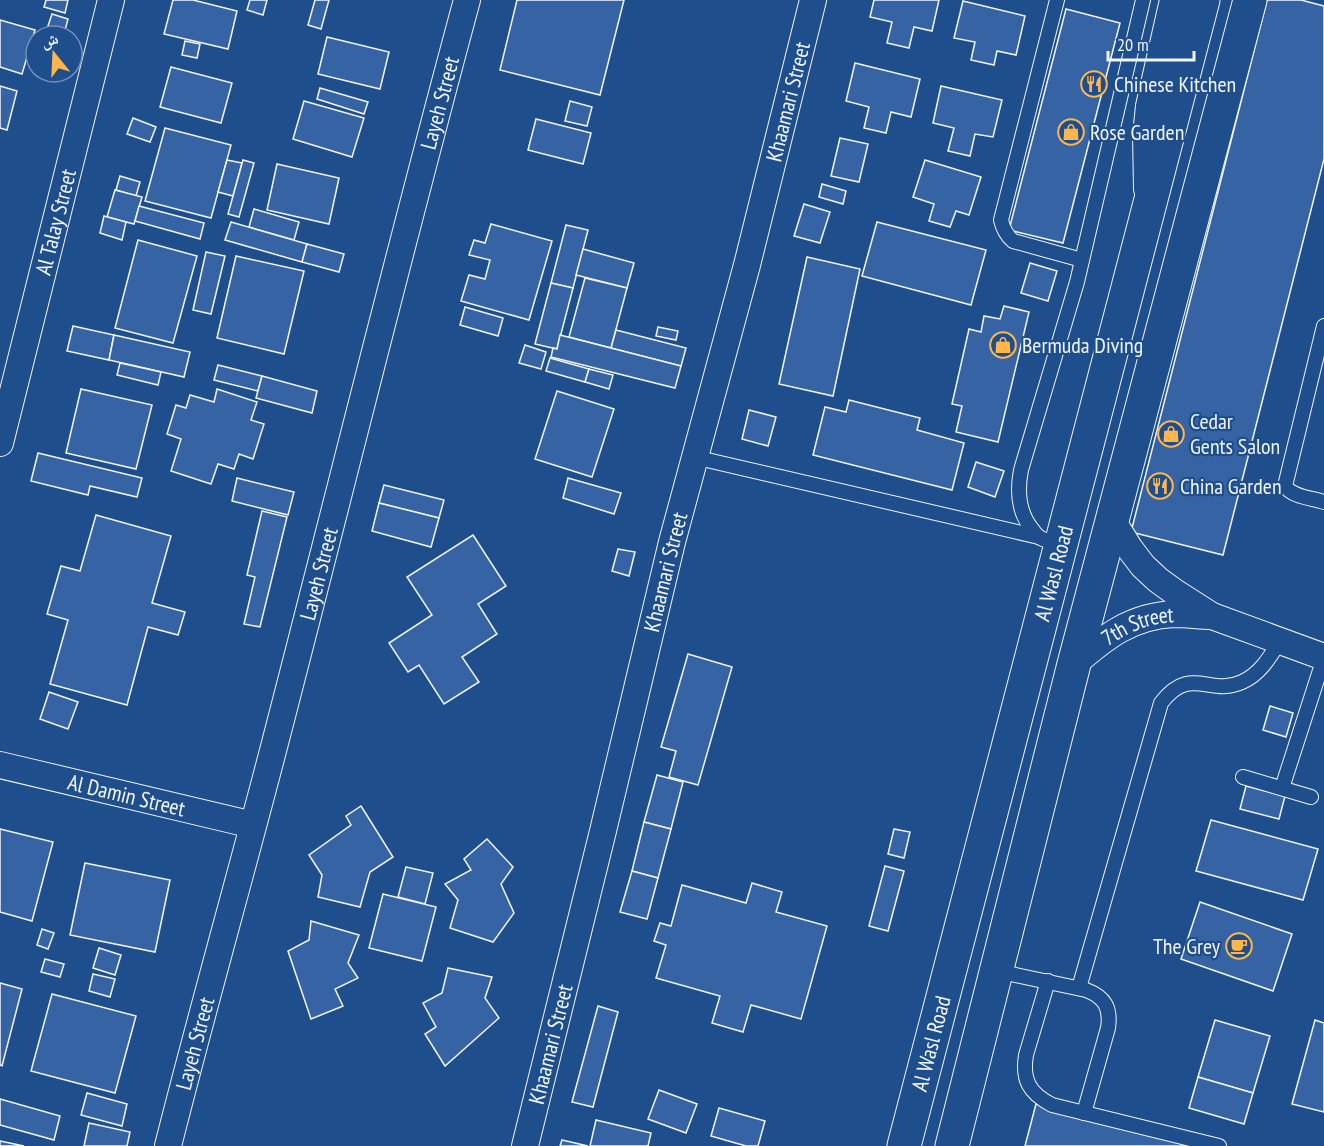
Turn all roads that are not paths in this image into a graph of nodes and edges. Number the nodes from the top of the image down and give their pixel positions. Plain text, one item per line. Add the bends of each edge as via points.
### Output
1 (111, 0) edge
2 (467, 0) edge
3 (813, 0) edge
4 (1057, 0) edge
5 (1173, 0) edge
6 (1203, 0) edge
7 (1250, 0) edge
8 (1140, 1) edge
9 (1149, 208) junction
10 (1082, 260) junction
11 (1324, 326) edge
12 (0, 443) edge
13 (694, 457) junction
14 (1324, 502) edge
15 (1112, 520) junction
16 (1050, 541) junction
17 (1212, 616) junction
18 (1280, 641) junction
19 (1324, 658) edge
20 (1074, 664) junction
21 (0, 765) edge
22 (1243, 777) dead end
23 (1282, 788) junction
24 (1311, 798) dead end
25 (253, 825) junction
26 (996, 971) junction
27 (1048, 981) junction
28 (1079, 988) junction
29 (1084, 1113) junction
30 (168, 1146) edge
31 (525, 1146) edge
32 (904, 1146) edge
33 (952, 1146) edge
34 (1219, 1146) edge

1 - 12 street, Al Talay Street
2 - 25 street, Layeh Street
3 - 13 street, Khaamari Street
4 - 10 lane via 1001,220 1006,236 1013,241
5 - 9 street via 1149,106
6 - 9 main road, Al Wasl Road
7 - 15 main road, Al Wasl Road
8 - 10 lane
9 - 16 main road, Al Wasl Road
10 - 16 lane via 1019,480 1021,509 1027,523
11 - 14 lane via 1285,486 1292,493
13 - 16 lane
13 - 31 street, Khaamari Street
15 - 17 street, 7th Street via 1143,566
15 - 20 main road, Al Wasl Road
16 - 32 main road, Al Wasl Road
17 - 18 street, 7th Street
17 - 20 street, 7th Street via 1174,614 1135,621 1103,639
18 - 19 street, 7th Street
18 - 28 lane via 1264,665 1242,682 1228,686 1188,683 1168,693 1161,703
19 - 23 lane
20 - 26 main road, Al Wasl Road
21 - 25 street, Al Damin Street
22 - 23 lane
23 - 24 lane
25 - 30 street, Layeh Street
26 - 27 lane
26 - 33 main road, Al Wasl Road
27 - 28 lane
27 - 29 lane via 1026,1054 1026,1079 1041,1099
28 - 29 lane via 1095,993 1108,1008 1110,1018
29 - 34 lane

